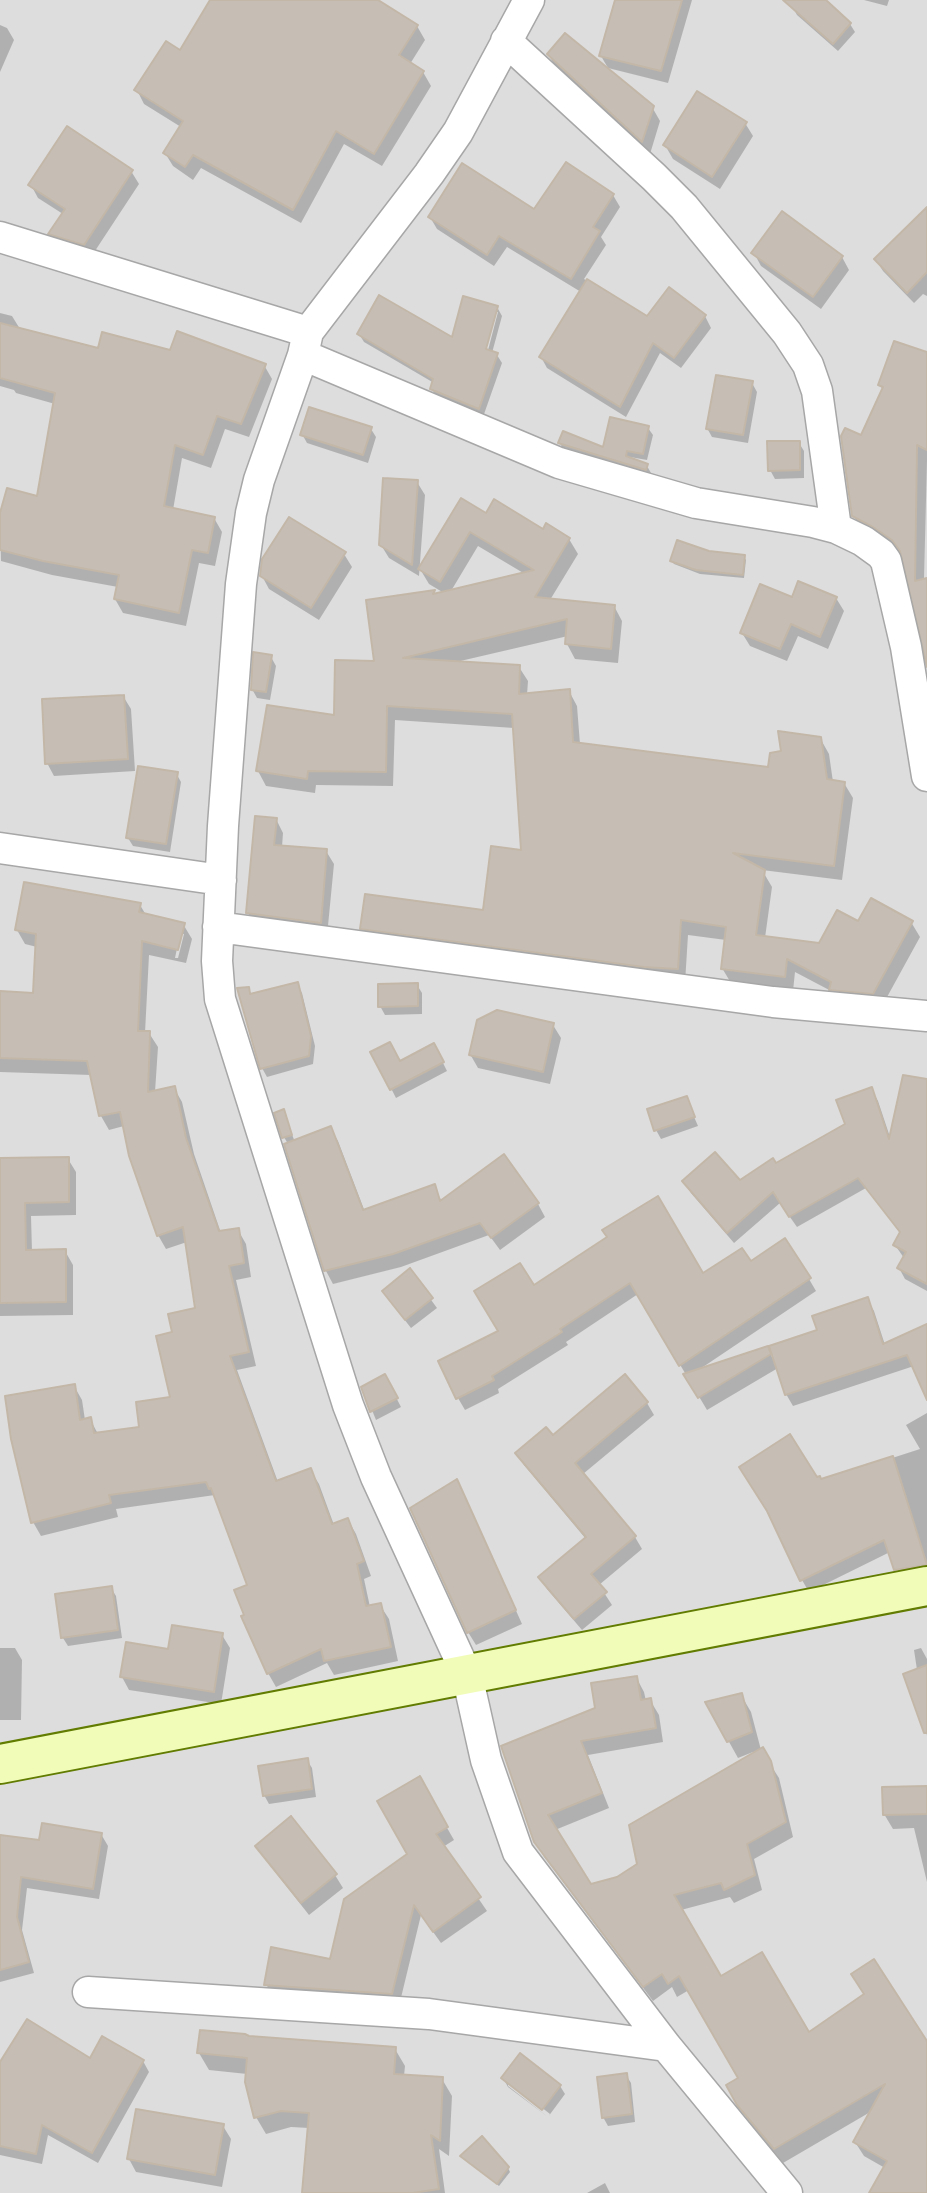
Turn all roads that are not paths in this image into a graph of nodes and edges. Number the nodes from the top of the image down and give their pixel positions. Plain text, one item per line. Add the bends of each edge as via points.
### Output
1 (529, 0) edge
2 (506, 41) junction
3 (0, 237) edge
4 (306, 344) junction
5 (836, 528) junction
6 (927, 776) edge
7 (0, 848) edge
8 (221, 880) junction
9 (218, 927) junction
10 (927, 1016) edge
11 (927, 1586) edge
12 (467, 1675) junction
13 (0, 1764) edge
14 (88, 1992) dead end
15 (666, 2046) junction
16 (786, 2193) edge

1 - 2 street
2 - 4 street via 458,132
2 - 5 street via 669,192 788,333 808,365 817,391
3 - 4 street
4 - 5 street via 559,463 696,503
4 - 8 street via 251,513 241,584
5 - 6 street via 863,541 886,561 906,647
7 - 8 street
8 - 9 street
9 - 10 street via 773,1002
9 - 12 street via 220,999 348,1405
11 - 12 street
12 - 13 street
12 - 15 street via 486,1760 518,1852
14 - 15 street via 429,2014
15 - 16 street

